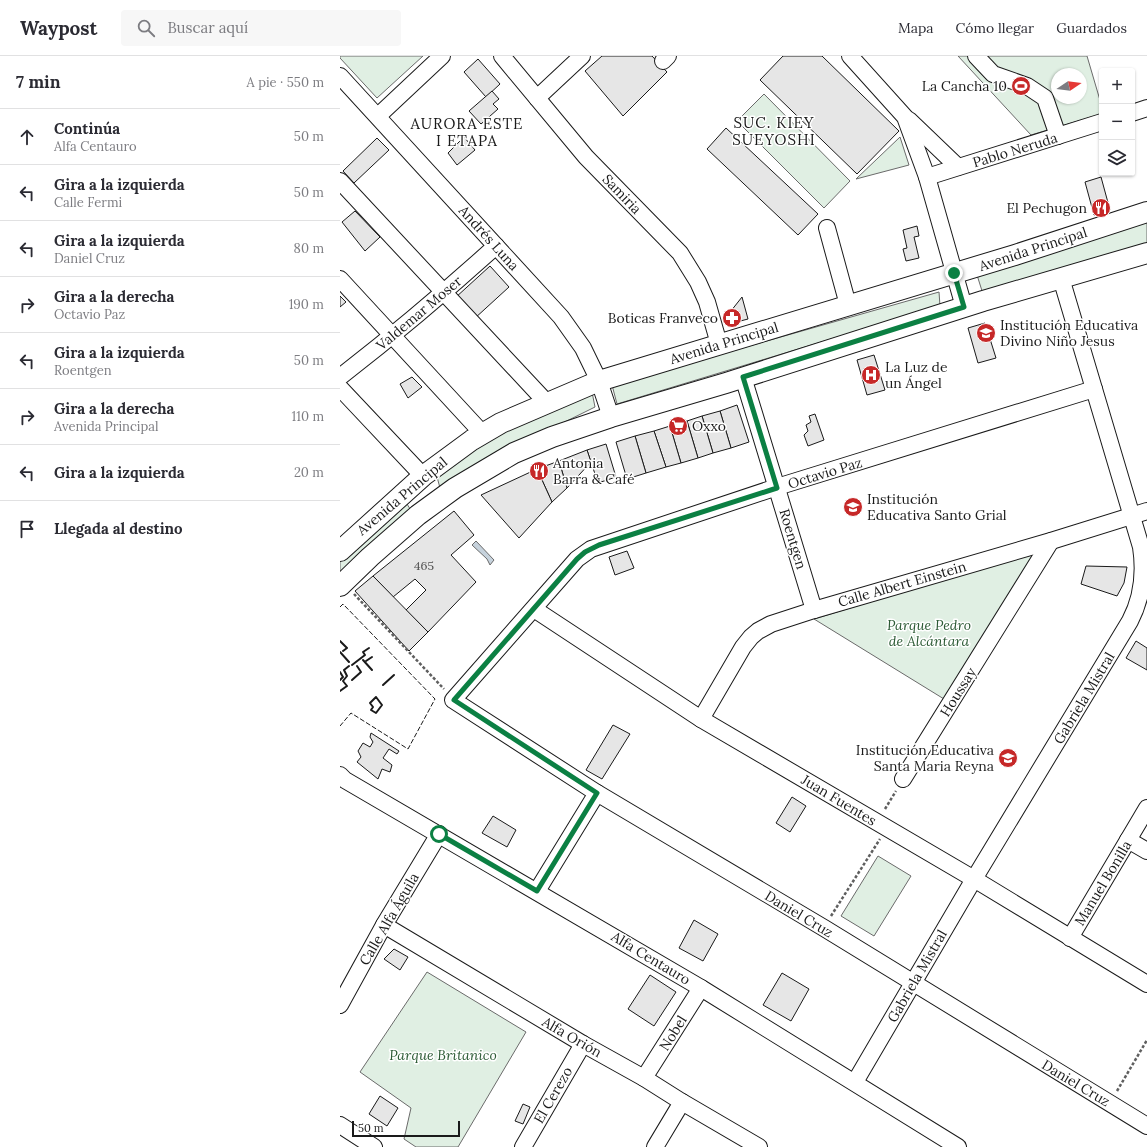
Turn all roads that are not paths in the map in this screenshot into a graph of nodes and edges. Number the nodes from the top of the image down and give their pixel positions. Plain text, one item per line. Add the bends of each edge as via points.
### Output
1 (442, 56) edge
2 (502, 56) edge
3 (582, 56) edge
4 (850, 56) edge
5 (976, 56) edge
6 (340, 76) edge
7 (537, 98) junction
8 (1147, 108) edge
9 (1135, 112) edge
10 (378, 116) junction
11 (906, 117) junction
12 (1099, 123) edge
13 (1058, 136) junction
14 (958, 167) junction
15 (927, 177) junction
16 (340, 181) edge
17 (1147, 212) edge
18 (827, 228) dead end
19 (496, 246) junction
20 (1147, 253) edge
21 (954, 273) junction
22 (1061, 278) junction
23 (340, 279) edge
24 (445, 292) junction
25 (848, 305) junction
26 (964, 307) junction
27 (393, 335) junction
28 (719, 344) junction
29 (340, 377) edge
30 (743, 377) junction
31 (599, 381) junction
32 (340, 388) edge
33 (1094, 389) junction
34 (548, 404) junction
35 (611, 417) junction
36 (483, 434) junction
37 (420, 479) junction
38 (777, 488) junction
39 (434, 503) junction
40 (1140, 514) edge
41 (1051, 541) junction
42 (343, 543) edge
43 (341, 584) edge
44 (534, 609) junction
45 (814, 610) junction
46 (454, 700) joint
47 (701, 718) junction
48 (903, 779) road end
49 (342, 781) edge
50 (597, 793) junction
51 (1147, 808) edge
52 (439, 834) junction
53 (1128, 840) junction
54 (1147, 852) edge
55 (974, 879) junction
56 (537, 891) junction
57 (384, 925) junction
58 (1070, 938) junction
59 (913, 984) junction
60 (1147, 984) edge
61 (701, 988) junction
62 (340, 1005) edge
63 (583, 1044) junction
64 (644, 1078) junction
65 (855, 1082) junction
66 (682, 1102) junction
67 (340, 1125) edge
68 (1147, 1126) edge
69 (954, 1146) edge
70 (374, 1147) edge
71 (523, 1147) edge
72 (655, 1147) edge
73 (759, 1147) edge

1 - 10 street
2 - 7 street, Samiria
3 - 7 street
4 - 11 street
5 - 13 street via 993,74 1027,86 1045,98
6 - 10 street, Andrés Luna
7 - 28 street, Samiria via 586,157 680,253 704,295
8 - 9 street
10 - 19 street, Andrés Luna
11 - 14 street
11 - 15 street
12 - 13 street, Pablo Neruda
13 - 14 street, Pablo Neruda
14 - 15 street, Pablo Neruda
15 - 21 street
16 - 24 street
17 - 21 main road, Avenida Principal
18 - 25 street
19 - 24 street, Valdemar Moser
19 - 31 street, Andrés Luna via 561,317 583,348
20 - 22 main road, Avenida Principal
21 - 25 main road, Avenida Principal
21 - 26 street
22 - 26 main road, Avenida Principal
22 - 33 street, Gabriela Mistral
23 - 27 street
24 - 27 street, Valdemar Moser
24 - 34 street
25 - 28 main road, Avenida Principal
26 - 30 main road, Avenida Principal
27 - 29 street, Valdemar Moser
27 - 36 street
28 - 31 main road, Avenida Principal
30 - 35 main road, Avenida Principal
30 - 38 street, Roentgen
31 - 34 main road, Avenida Principal
31 - 35 street, Andrés Luna
32 - 37 street
33 - 38 street, Octavio Paz
33 - 40 street, Gabriela Mistral
34 - 36 main road, Avenida Principal via 501,423
35 - 39 main road, Avenida Principal via 514,453
36 - 37 main road, Avenida Principal
37 - 39 main road
37 - 42 main road, Avenida Principal
38 - 44 street, Octavio Paz via 591,549 577,559
38 - 45 street, Roentgen
39 - 43 main road, Avenida Principal
40 - 41 street, Calle Albert Einstein
40 - 55 street, Gabriela Mistral via 1143,566 1141,594 1136,609
41 - 45 street, Calle Albert Einstein
41 - 48 street, Houssay
44 - 46 street, Octavio Paz
44 - 47 street, Juan Fuentes
45 - 47 street, Calle Albert Einstein via 771,624 751,637
46 - 50 street, Daniel Cruz
47 - 55 street, Juan Fuentes
49 - 52 street, Alfa Centauro
50 - 56 street
50 - 59 street, Daniel Cruz
51 - 53 street, Manuel Bonilla
52 - 56 street, Alfa Centauro
52 - 57 street, Calle Alfa Águila
53 - 54 street
53 - 58 street, Manuel Bonilla
55 - 58 street, Juan Fuentes
55 - 59 street, Gabriela Mistral
56 - 61 street, Alfa Centauro
57 - 62 street, Calle Alfa Águila
57 - 63 street, Alfa Orión
58 - 60 street, Juan Fuentes
59 - 65 street, Gabriela Mistral
59 - 68 street, Daniel Cruz
61 - 64 street, Nobel
61 - 65 street, Alfa Centauro
63 - 64 street, Alfa Orión
63 - 71 street, El Cerezo
64 - 66 street, Alfa Orión
65 - 69 street, Alfa Centauro
66 - 72 street
66 - 73 street, Alfa Orión
67 - 70 street

